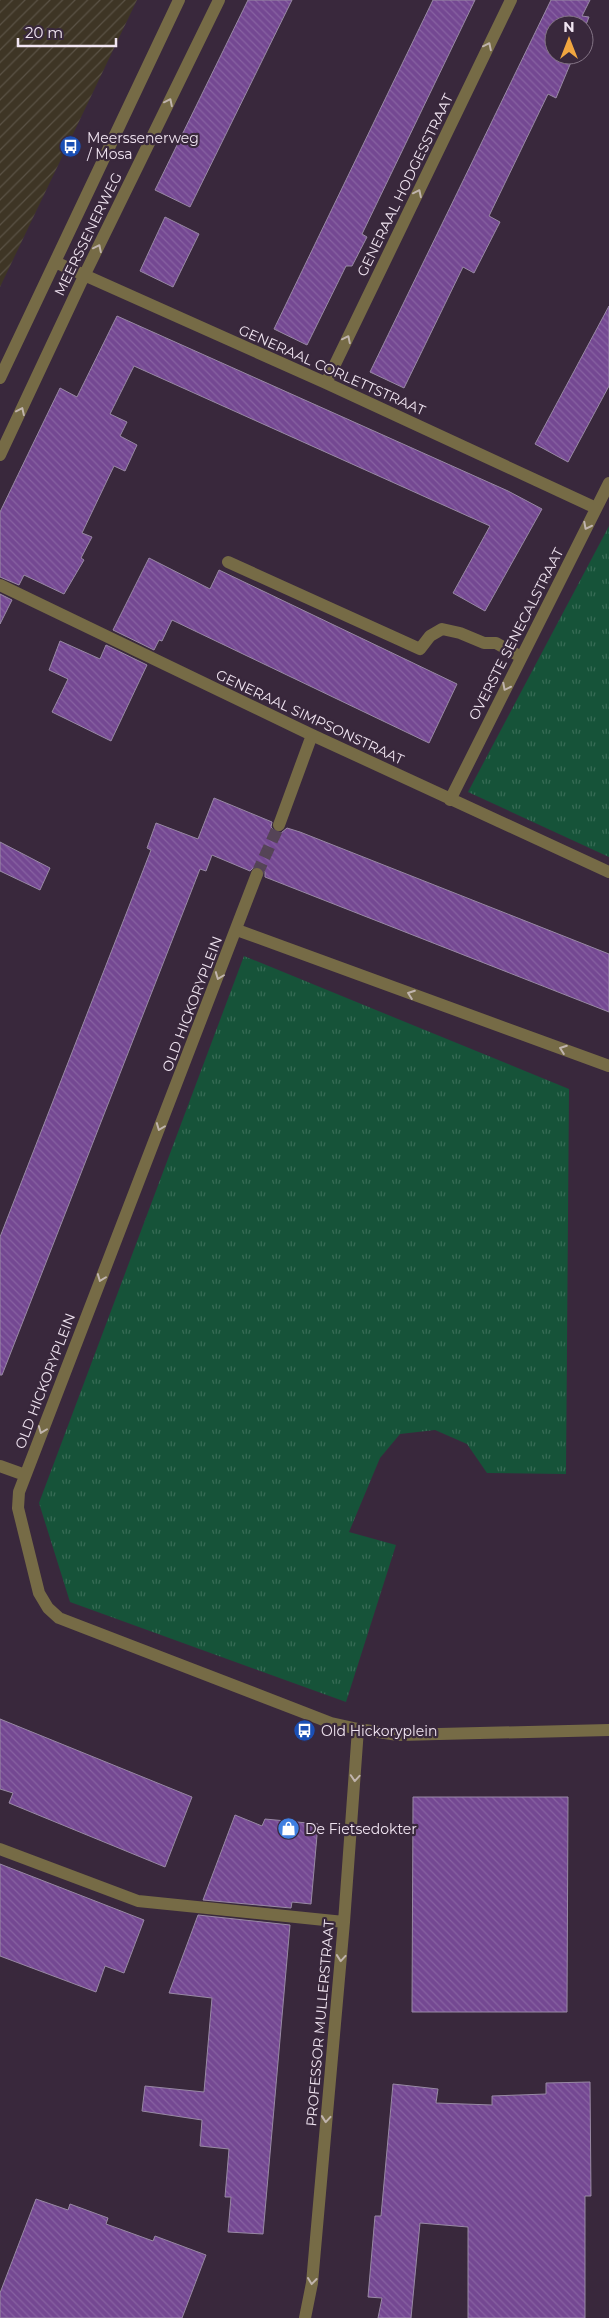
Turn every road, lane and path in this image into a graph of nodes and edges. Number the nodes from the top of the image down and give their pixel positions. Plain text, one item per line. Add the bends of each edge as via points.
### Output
1 (179, 0) edge
2 (219, 0) edge
3 (511, 0) edge
4 (54, 262) junction
5 (84, 276) junction
6 (0, 378) edge
7 (326, 383) junction
8 (0, 455) edge
9 (609, 483) edge
10 (596, 508) junction
11 (228, 562) dead end
12 (0, 585) edge
13 (521, 657) junction
14 (312, 735) junction
15 (450, 800) junction
16 (279, 825) tunnel mouth
17 (609, 872) edge
18 (257, 874) tunnel mouth
19 (237, 930) junction
20 (609, 1066) edge
21 (0, 1466) edge
22 (25, 1475) junction
23 (358, 1730) junction
24 (609, 1730) edge
25 (0, 1849) edge
26 (344, 1922) junction
27 (305, 2318) edge

1 - 4 street, MEERSSENERWEG
5 -> 2 street, MEERSSENERWEG
7 -> 3 street, GENERAAL HODGESSTRAAT
4 - 5 street, GENERAAL CORLETTSTRAAT
4 - 6 street, MEERSSENERWEG
5 - 7 street, GENERAAL CORLETTSTRAAT
8 -> 5 street, MEERSSENERWEG
7 - 10 street, GENERAAL CORLETTSTRAAT
9 - 10 street, OVERSTE SENECALSTRAAT
10 -> 13 street, OVERSTE SENECALSTRAAT
11 - 13 street via 420,649 430,636 442,629 460,632 484,643 496,643
12 - 14 street, GENERAAL SIMPSONSTRAAT
13 -> 15 street, OVERSTE SENECALSTRAAT
14 - 15 street, GENERAAL SIMPSONSTRAAT
14 - 16 street
15 - 17 street, GENERAAL SIMPSONSTRAAT
18 - 19 street, OLD HICKORYPLEIN
20 -> 19 street, OLD HICKORYPLEIN
19 -> 22 street, OLD HICKORYPLEIN
21 - 22 street
22 - 23 street, OLD HICKORYPLEIN via 18,1508 39,1593 59,1618 331,1723
23 - 24 street, OLD HICKORYPLEIN via 398,1735
23 -> 26 street, PROFESSOR MULLERSTRAAT
25 - 26 street via 138,1901
26 -> 27 street, PROFESSOR MULLERSTRAAT via 312,2283

